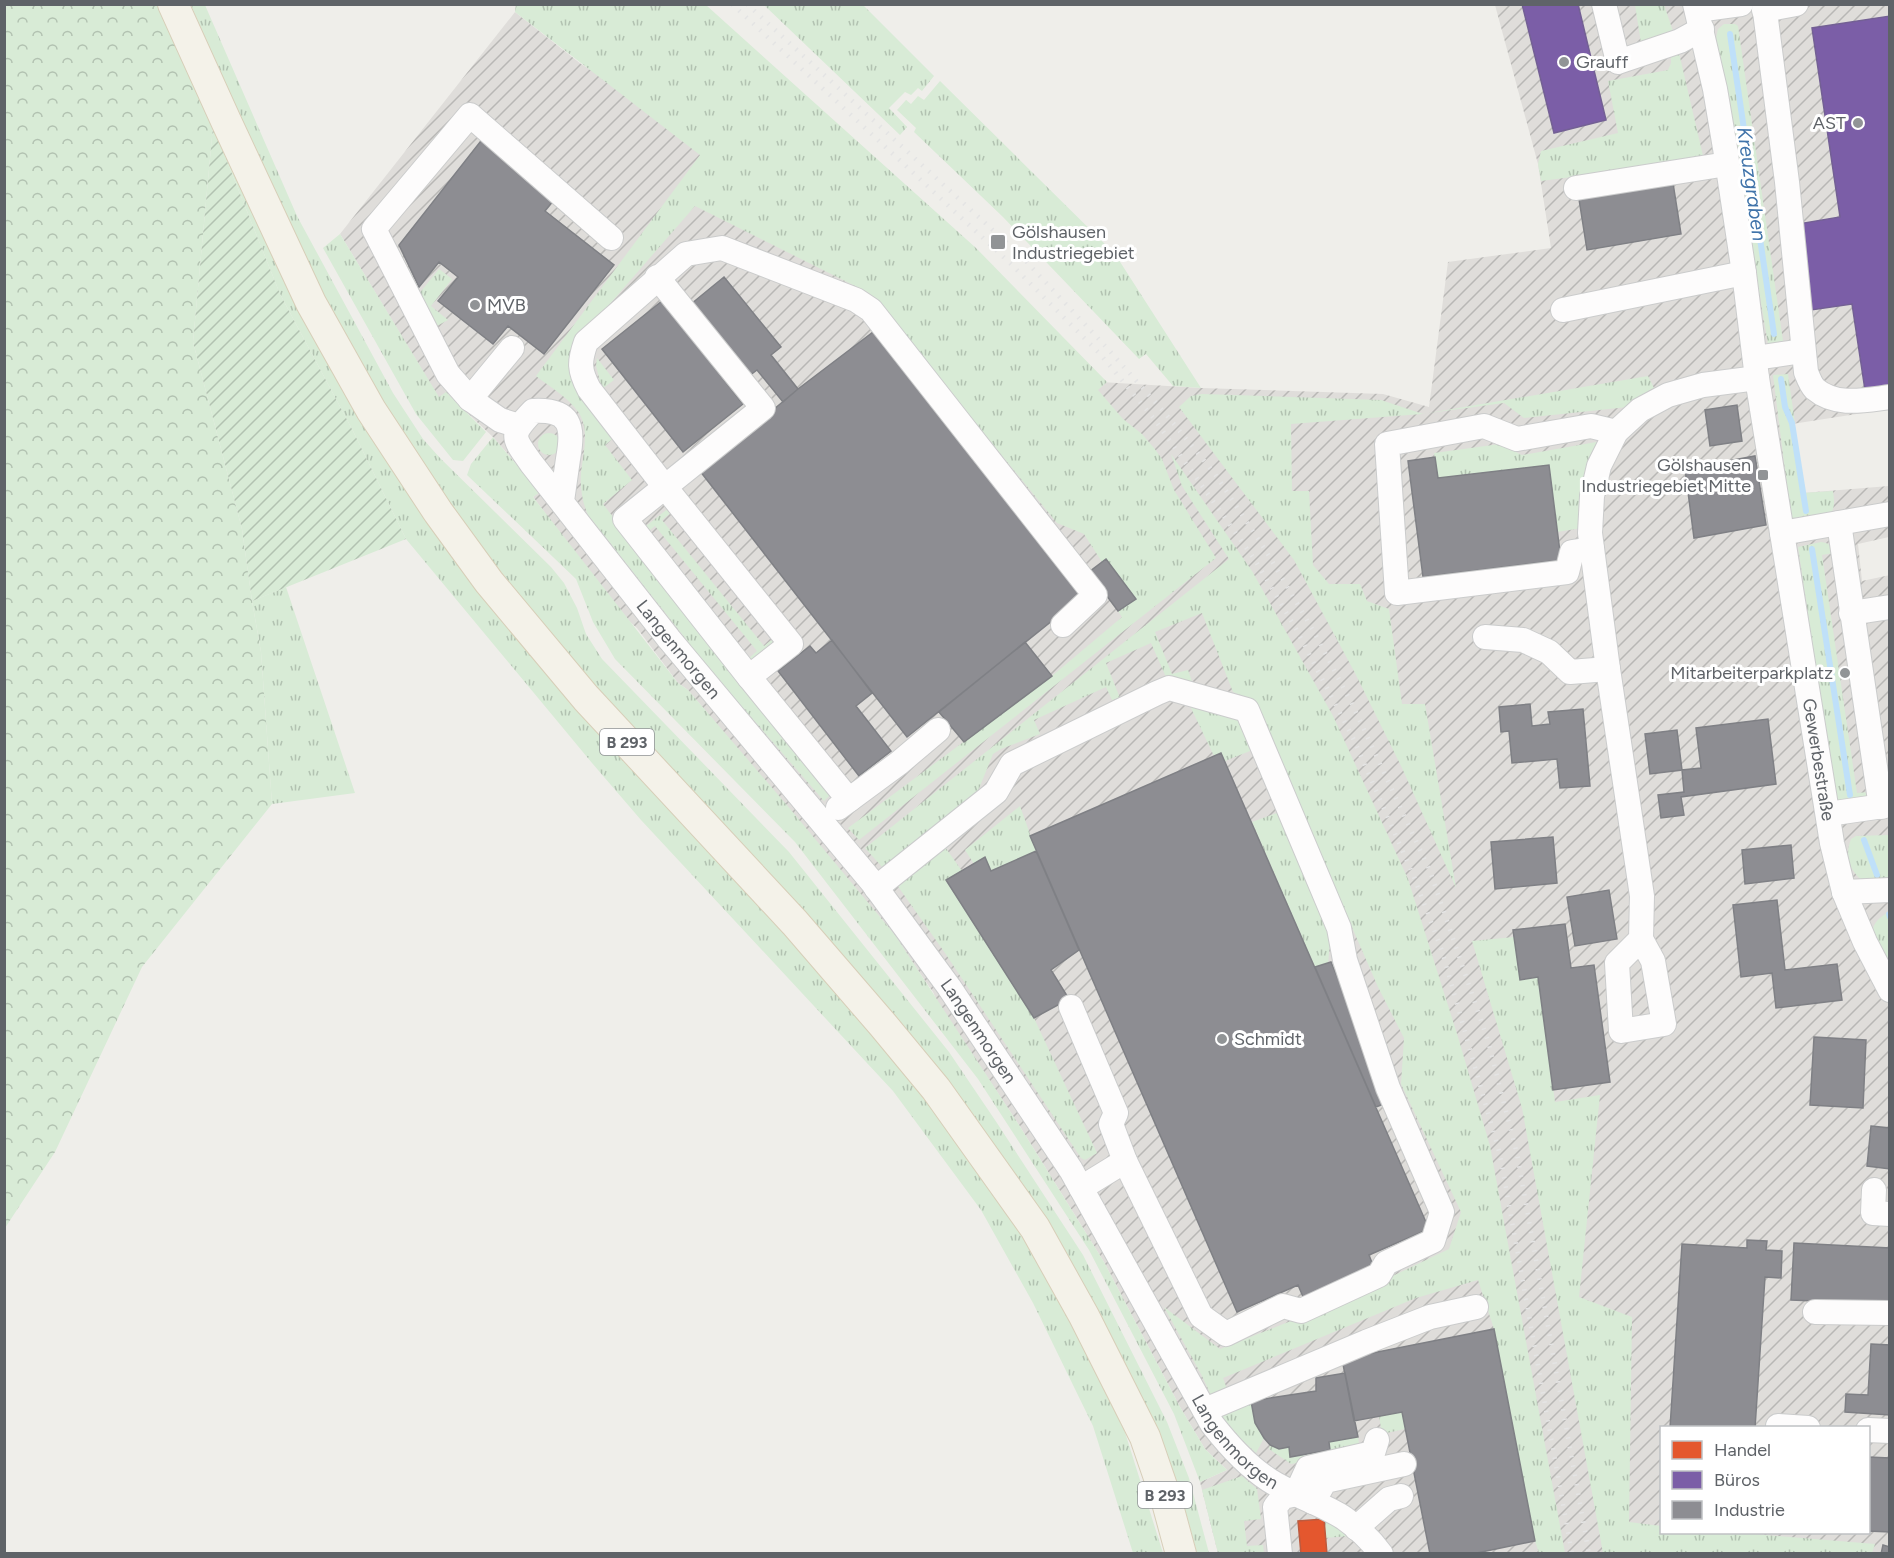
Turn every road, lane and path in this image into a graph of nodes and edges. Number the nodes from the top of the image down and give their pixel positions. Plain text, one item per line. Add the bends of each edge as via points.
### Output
1 (173, 4) edge
2 (1604, 4) edge
3 (1741, 4) edge
4 (1796, 4) edge
5 (1764, 7) edge
6 (1698, 15) edge
7 (1727, 164) junction
8 (1576, 188) dead end
9 (611, 238) dead end
10 (1744, 273) junction
11 (657, 277) junction
12 (1563, 310) dead end
13 (512, 348) dead end
14 (1803, 351) junction
15 (1756, 368) junction
16 (1890, 397) edge
17 (470, 399) junction
18 (519, 426) junction
19 (1616, 432) junction
20 (665, 487) junction
21 (562, 501) junction
22 (1890, 513) edge
23 (1839, 523) junction
24 (1782, 533) junction
25 (1592, 549) junction
26 (1890, 607) edge
27 (1851, 613) junction
28 (1063, 625) dead end
29 (1485, 637) dead end
30 (1608, 669) junction
31 (749, 677) junction
32 (938, 730) dead end
33 (849, 800) junction
34 (1885, 806) edge
35 (1828, 814) junction
36 (821, 821) junction
37 (876, 888) junction
38 (1890, 890) edge
39 (1844, 892) junction
40 (1641, 939) dead end
41 (1888, 982) edge
42 (1071, 1007) dead end
43 (1125, 1161) junction
44 (1081, 1188) junction
45 (1874, 1190) dead end
46 (1890, 1214) edge
47 (1476, 1307) dead end
48 (1815, 1312) dead end
49 (1890, 1313) edge
50 (1205, 1410) junction
51 (1870, 1430) edge
52 (1890, 1431) edge
53 (1377, 1440) dead end
54 (1404, 1464) dead end
55 (1271, 1481) junction
56 (1401, 1496) dead end
57 (1305, 1498) junction
58 (1275, 1507) junction
59 (1356, 1528) junction
60 (1379, 1553) edge
61 (1181, 1554) edge
62 (1280, 1554) edge

1 - 61 main road, B 293 via 311,303 377,420 489,582 586,698 795,923 936,1089 1035,1228 1145,1437
2 - 6 street via 1618,62 1680,40
3 - 6 street
4 - 5 street
5 - 14 street via 1787,182
6 - 7 street, Gewerbestraße
7 - 8 street
7 - 10 street, Gewerbestraße
9 - 17 street via 470,115 374,229 448,374
10 - 12 street
10 - 15 street, Gewerbestraße
11 - 20 street via 586,342 580,357 581,374 589,389
11 - 20 street via 763,408
11 - 28 street via 686,254 722,248 856,300 871,310 1095,595
13 - 17 street
14 - 15 street
14 - 16 street via 1806,372 1814,388 1842,401
15 - 19 street via 1668,395 1640,410
15 - 24 street, Gewerbestraße
17 - 18 street via 500,420
18 - 21 street, Langenmorgen via 517,442
18 - 21 street via 533,411 548,411 567,420 571,442
19 - 25 street via 1599,466 1592,496
19 - 25 street via 1591,426 1517,439 1484,426 1387,444 1397,593 1567,572 1572,552
20 - 31 street via 625,519
20 - 31 street via 791,644
21 - 36 street, Langenmorgen via 669,639
22 - 23 street
23 - 24 street
23 - 27 street
24 - 35 street, Gewerbestraße
25 - 30 street
26 - 27 street
27 - 34 street
29 - 30 street via 1523,640 1549,652 1570,672
30 - 40 street via 1642,896
31 - 33 street
32 - 33 street
33 - 36 street
34 - 35 street
35 - 39 street, Gewerbestraße
36 - 37 street, Langenmorgen
37 - 43 street via 996,792 1012,764 1157,693 1169,688 1247,710 1340,928 1345,960 1388,1088 1442,1212 1433,1241 1386,1263 1380,1275 1301,1311 1283,1306 1226,1334 1201,1316
37 - 44 street, Langenmorgen via 949,987
38 - 39 street
39 - 41 street, Gewerbestraße via 1865,942
42 - 43 street via 1116,1113 1111,1124
43 - 44 street
44 - 50 street, Langenmorgen
45 - 46 street via 1873,1213
47 - 50 street via 1430,1317
48 - 49 street
50 - 55 street, Langenmorgen via 1230,1447
51 - 52 street
53 - 57 street via 1373,1453 1308,1468
54 - 57 street via 1325,1481
55 - 57 street, Langenmorgen
55 - 58 street
56 - 59 street via 1389,1498
57 - 58 street via 1283,1497
57 - 59 street, Langenmorgen
58 - 62 street
59 - 60 street, Langenmorgen

